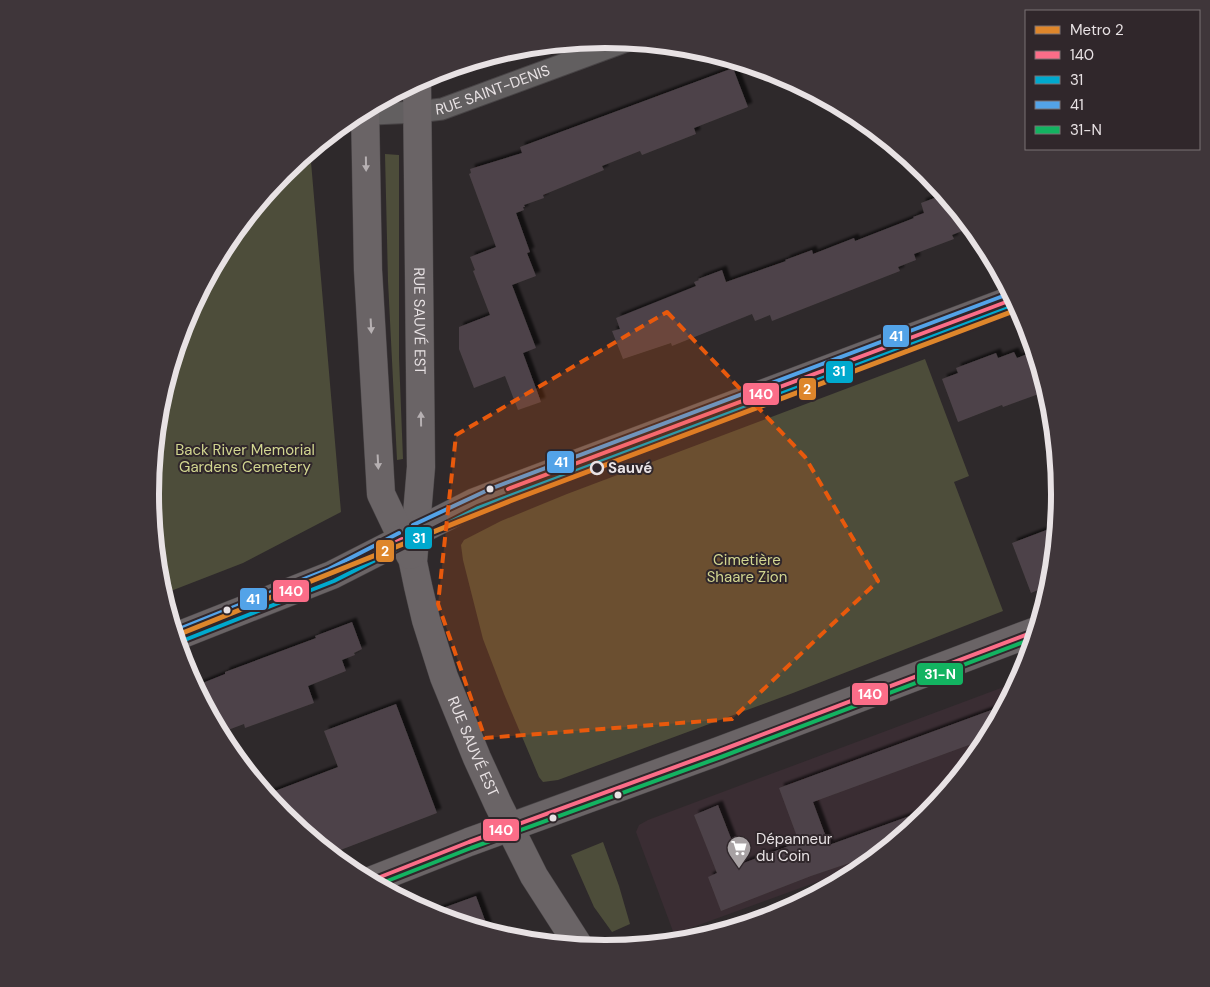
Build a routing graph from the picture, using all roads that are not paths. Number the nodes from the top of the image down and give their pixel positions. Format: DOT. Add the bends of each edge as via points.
graph roads {
  1 [pos="609,48"];
  2 [pos="417,89"];
  3 [pos="417,112"];
  4 [pos="373,113"];
  5 [pos="361,120"];
  6 [pos="1007,301"];
  7 [pos="410,544"];
  8 [pos="1028,634"];
  9 [pos="182,635"];
  10 [pos="510,827"];
  11 [pos="378,878"];
  12 [pos="574,939"];
  1 -- 3 [label="street, RUE SAINT-DENIS" via="453,105"];
  2 -- 3 [label="main road, RUE SAUVÉ EST"];
  3 -- 4 [label="street, RUE SAINT-DENIS"];
  7 -- 3 [label="main road, RUE SAUVÉ EST, one-way" via="422,467"];
  5 -- 7 [label="main road, RUE SAUVÉ EST, one-way" via="380,494"];
  6 -- 7 [label="main road" via="492,495"];
  7 -- 9 [label="main road"];
  7 -- 10 [label="main road, RUE SAUVÉ EST" via="426,620 444,677"];
  8 -- 10 [label="main road"];
  10 -- 11 [label="main road"];
  10 -- 12 [label="main road, RUE SAUVÉ EST" via="534,876"];
}
